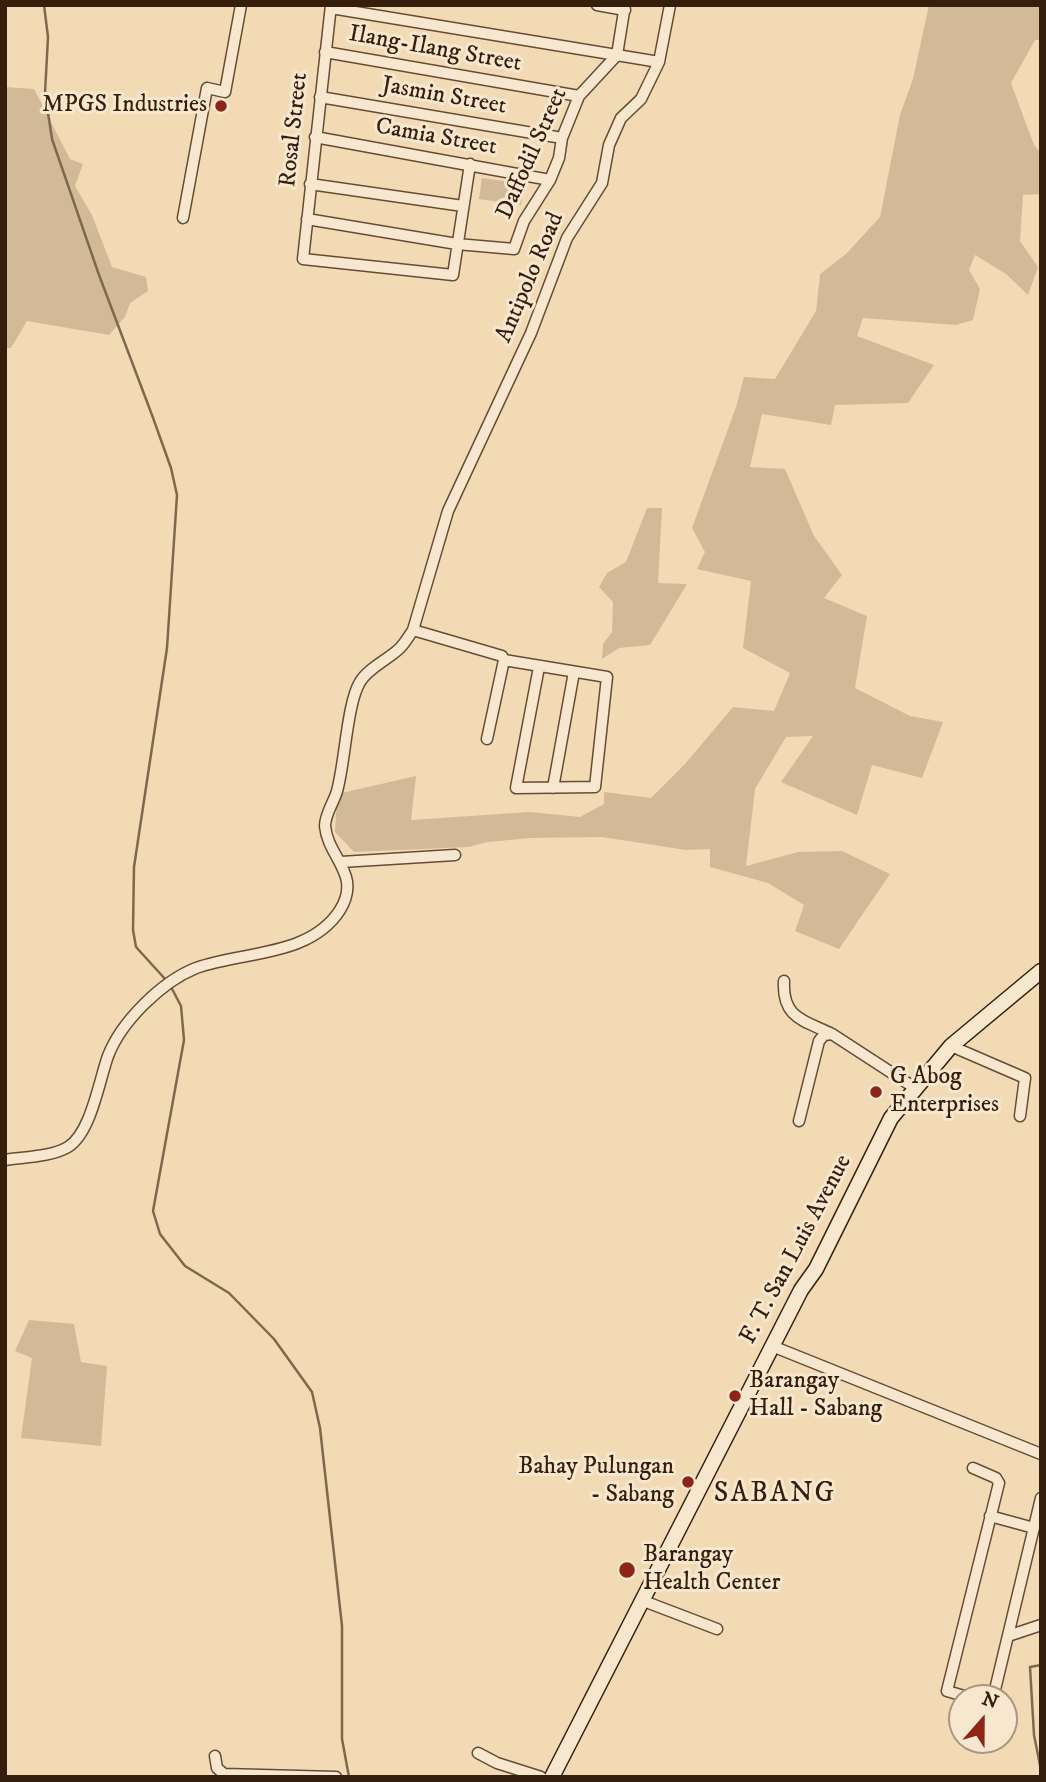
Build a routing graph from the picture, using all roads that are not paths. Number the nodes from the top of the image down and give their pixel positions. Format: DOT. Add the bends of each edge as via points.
graph roads {
  1 [pos="241,5"];
  2 [pos="597,5"];
  3 [pos="670,5"];
  4 [pos="331,7"];
  5 [pos="625,7"];
  6 [pos="325,52"];
  7 [pos="617,55"];
  8 [pos="659,62"];
  9 [pos="579,96"];
  10 [pos="320,97"];
  11 [pos="315,138"];
  12 [pos="562,138"];
  13 [pos="470,164"];
  14 [pos="550,180"];
  15 [pos="310,184"];
  16 [pos="463,206"];
  17 [pos="183,218"];
  18 [pos="307,219"];
  19 [pos="457,244"];
  20 [pos="412,630"];
  21 [pos="504,660"];
  22 [pos="539,667"];
  23 [pos="574,672"];
  24 [pos="487,740"];
  25 [pos="553,788"];
  26 [pos="455,855"];
  27 [pos="341,862"];
  28 [pos="1041,971"];
  29 [pos="783,981"];
  30 [pos="832,1034"];
  31 [pos="951,1046"];
  32 [pos="915,1088"];
  33 [pos="1020,1116"];
  34 [pos="799,1121"];
  35 [pos="5,1160"];
  36 [pos="772,1346"];
  37 [pos="1041,1454"];
  38 [pos="973,1468"];
  39 [pos="1041,1498"];
  40 [pos="990,1516"];
  41 [pos="1034,1528"];
  42 [pos="641,1600"];
  43 [pos="1041,1625"];
  44 [pos="717,1629"];
  45 [pos="1008,1636"];
  46 [pos="949,1684"];
  47 [pos="996,1684"];
  48 [pos="478,1753"];
  49 [pos="215,1756"];
  50 [pos="335,1777"];
  51 [pos="541,1777"];
  52 [pos="552,1777"];
  1 -- 17 [label="street" via="225,92 207,88"];
  2 -- 5 [label="street"];
  3 -- 8 [label="street, Antipolo Road"];
  4 -- 6 [label="street, Rosal Street"];
  4 -- 7 [label="street"];
  5 -- 7 [label="street"];
  6 -- 9 [label="street, Ilang-Ilang Street"];
  6 -- 10 [label="street, Rosal Street"];
  7 -- 8 [label="street"];
  7 -- 9 [label="street, Daffodil Street"];
  8 -- 20 [label="street, Antipolo Road" via="641,99 621,118 609,145 603,183 567,238 531,333 448,511"];
  9 -- 12 [label="street, Daffodil Street"];
  10 -- 11 [label="street, Rosal Street"];
  10 -- 12 [label="street, Jasmin Street"];
  11 -- 13 [label="street, Camia Street"];
  11 -- 15 [label="street, Rosal Street"];
  12 -- 14 [label="street, Daffodil Street"];
  13 -- 14 [label="street, Camia Street"];
  13 -- 16 [label="street"];
  14 -- 19 [label="street, Daffodil Street" via="524,221 514,249"];
  15 -- 16 [label="street"];
  15 -- 18 [label="street, Rosal Street"];
  16 -- 19 [label="street"];
  18 -- 19 [label="street"];
  18 -- 19 [label="street, Rosal Street" via="303,259 453,275"];
  20 -- 21 [label="street"];
  20 -- 27 [label="street" via="402,646 360,681 353,702 337,794 325,824"];
  21 -- 22 [label="street"];
  21 -- 24 [label="street"];
  22 -- 23 [label="street"];
  22 -- 25 [label="street" via="516,788"];
  23 -- 25 [label="street"];
  23 -- 25 [label="street" via="607,677 595,787"];
  26 -- 27 [label="street"];
  27 -- 35 [label="street" via="346,897 323,928 300,943 195,968 161,987 119,1033 78,1138 67,1148"];
  28 -- 31 [label="main road, F. T. San Luis Avenue"];
  29 -- 30 [label="street" via="785,1003 792,1015"];
  30 -- 32 [label="street"];
  30 -- 34 [label="street" via="819,1041"];
  31 -- 32 [label="main road, F. T. San Luis Avenue"];
  31 -- 33 [label="street" via="1025,1078"];
  32 -- 36 [label="main road, F. T. San Luis Avenue" via="891,1118"];
  36 -- 37 [label="street"];
  36 -- 42 [label="main road, F. T. San Luis Avenue"];
  38 -- 40 [label="street" via="999,1483"];
  39 -- 41 [label="street"];
  40 -- 41 [label="street"];
  40 -- 46 [label="street"];
  41 -- 45 [label="street"];
  42 -- 44 [label="street"];
  42 -- 52 [label="main road, F. T. San Luis Avenue"];
  43 -- 45 [label="street"];
  45 -- 47 [label="street"];
  48 -- 51 [label="street"];
  49 -- 50 [label="street" via="217,1768 224,1774"];
}
